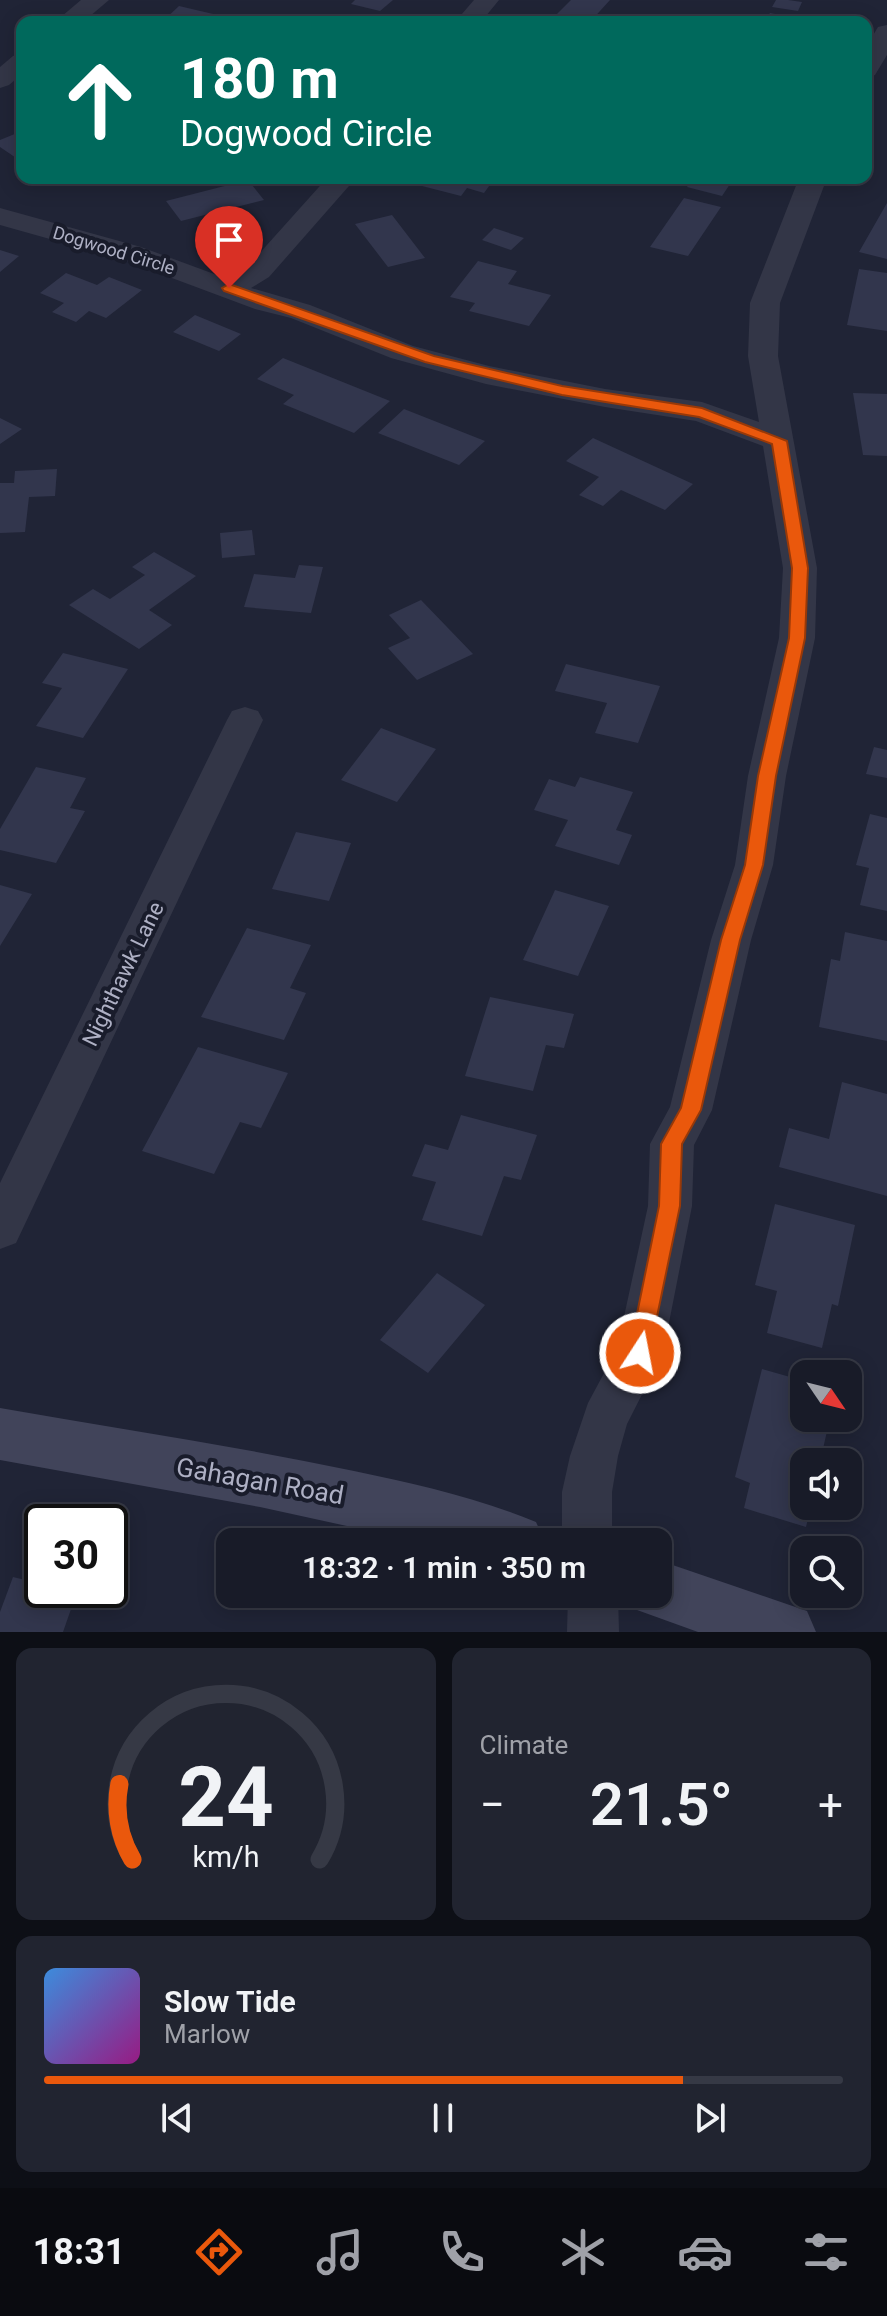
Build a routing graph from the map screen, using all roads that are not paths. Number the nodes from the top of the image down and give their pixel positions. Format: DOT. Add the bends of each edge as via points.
graph roads {
  1 [pos="97,0"];
  2 [pos="487,0"];
  3 [pos="75,16"];
  4 [pos="472,16"];
  5 [pos="887,32"];
  6 [pos="872,59"];
  7 [pos="16,66"];
  8 [pos="0,80"];
  9 [pos="337,184"];
  10 [pos="811,184"];
  11 [pos="0,216"];
  12 [pos="229,288"];
  13 [pos="779,441"];
  14 [pos="245,720"];
  15 [pos="0,1229"];
  16 [pos="0,1434"];
  17 [pos="472,1528"];
  18 [pos="587,1528"];
  19 [pos="672,1594"];
  20 [pos="593,1608"];
  21 [pos="593,1632"];
  22 [pos="786,1632"];
  1 -- 3 [label="street"];
  2 -- 4 [label="street"];
  5 -- 6 [label="street"];
  7 -- 8 [label="street"];
  9 -- 12 [label="street" via="259,271"];
  10 -- 13 [label="street" via="765,303 763,356"];
  11 -- 12 [label="street, Dogwood Circle"];
  12 -- 13 [label="street, Dogwood Circle" via="430,359 562,390 702,412"];
  13 -- 18 [label="street" via="800,568 797,638 754,865 691,1110 672,1144 670,1206 640,1353 605,1419 587,1492"];
  14 -- 15 [label="street, Nighthawk Lane"];
  16 -- 17 [label="street, Gahagan Road" via="337,1493"];
  19 -- 22 [label="street"];
  20 -- 21 [label="street"];
}
